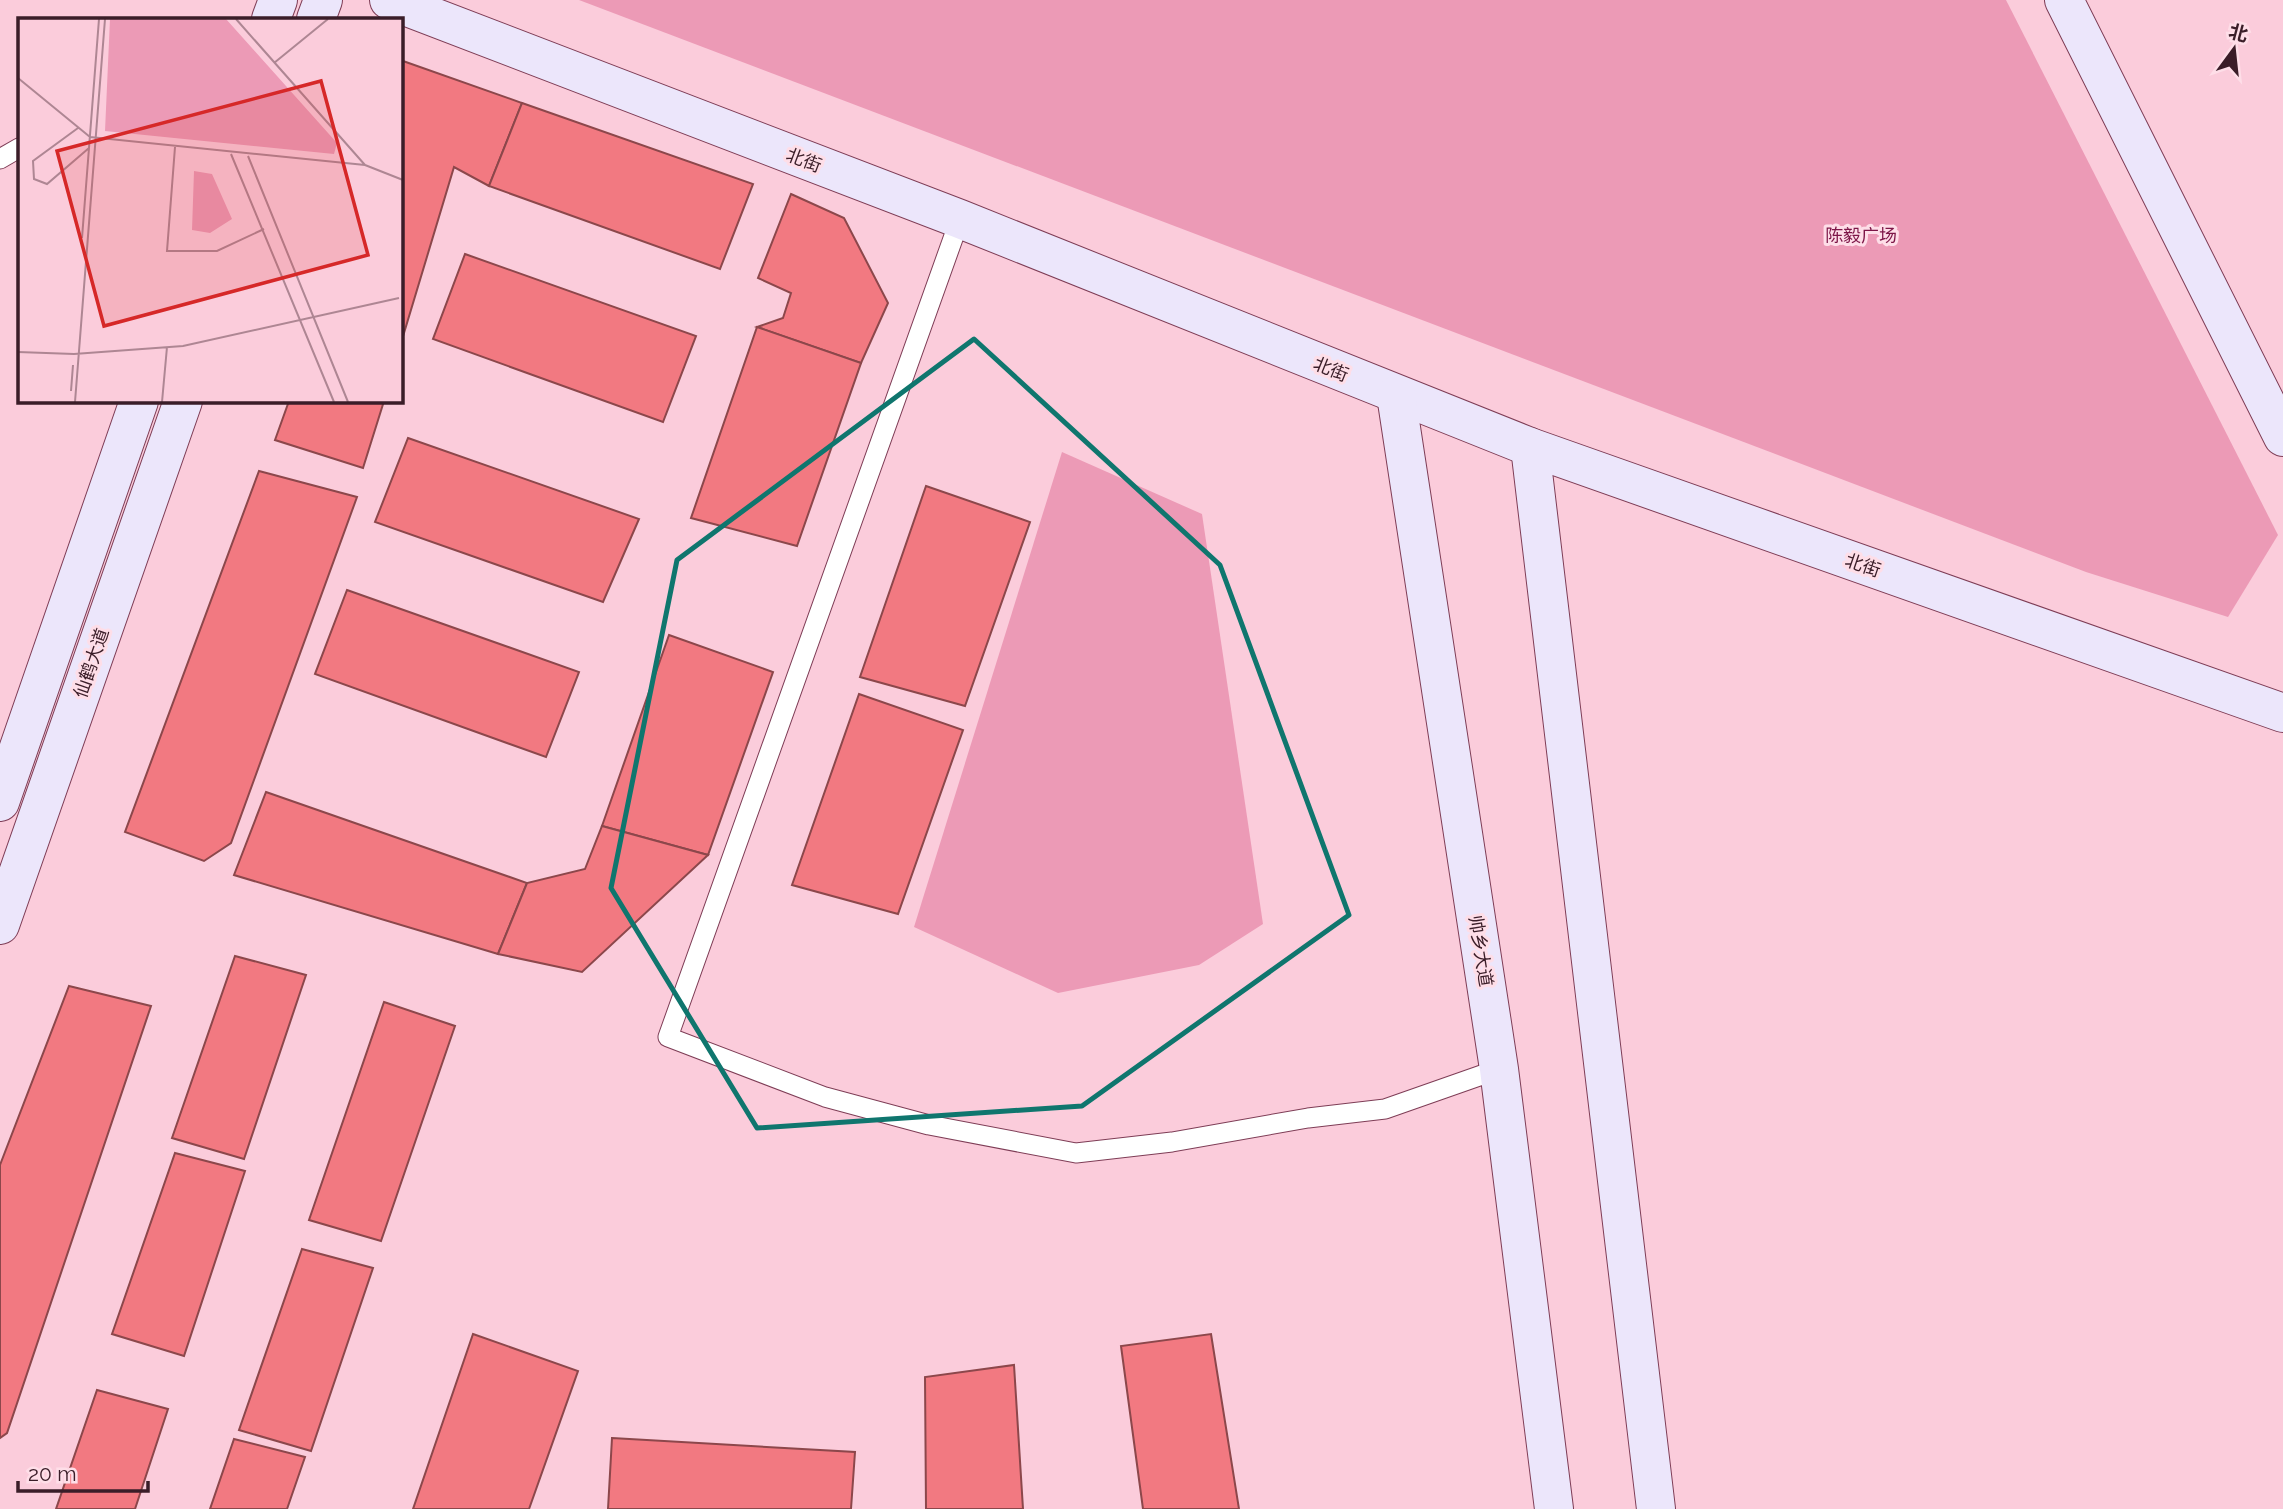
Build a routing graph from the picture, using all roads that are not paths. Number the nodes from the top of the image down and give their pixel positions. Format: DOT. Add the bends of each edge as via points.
graph roads {
  1 [pos="278,0"];
  2 [pos="323,0"];
  3 [pos="389,0"];
  4 [pos="2064,0"];
  5 [pos="271,18"];
  6 [pos="316,18"];
  7 [pos="18,149"];
  8 [pos="0,159"];
  9 [pos="960,219"];
  10 [pos="1396,395"];
  11 [pos="139,402"];
  12 [pos="183,402"];
  13 [pos="2283,437"];
  14 [pos="1530,447"];
  15 [pos="2283,713"];
  16 [pos="0,802"];
  17 [pos="0,925"];
  18 [pos="1499,1069"];
  19 [pos="1554,1509"];
  20 [pos="1656,1509"];
  1 -- 5 [label="main road"];
  2 -- 6 [label="main road"];
  3 -- 9 [label="main road, 北街"];
  4 -- 13 [label="main road"];
  7 -- 8 [label="lane"];
  9 -- 10 [label="main road, 北街"];
  9 -- 18 [label="lane" via="668,1037 825,1097 929,1125 1076,1153 1385,1109"];
  10 -- 14 [label="main road, 北街"];
  10 -- 18 [label="main road, 帅乡大道"];
  11 -- 16 [label="main road"];
  12 -- 17 [label="main road, 仙鹤大道"];
  14 -- 15 [label="main road, 北街"];
  14 -- 20 [label="main road"];
  18 -- 19 [label="main road, 帅乡大道"];
}
